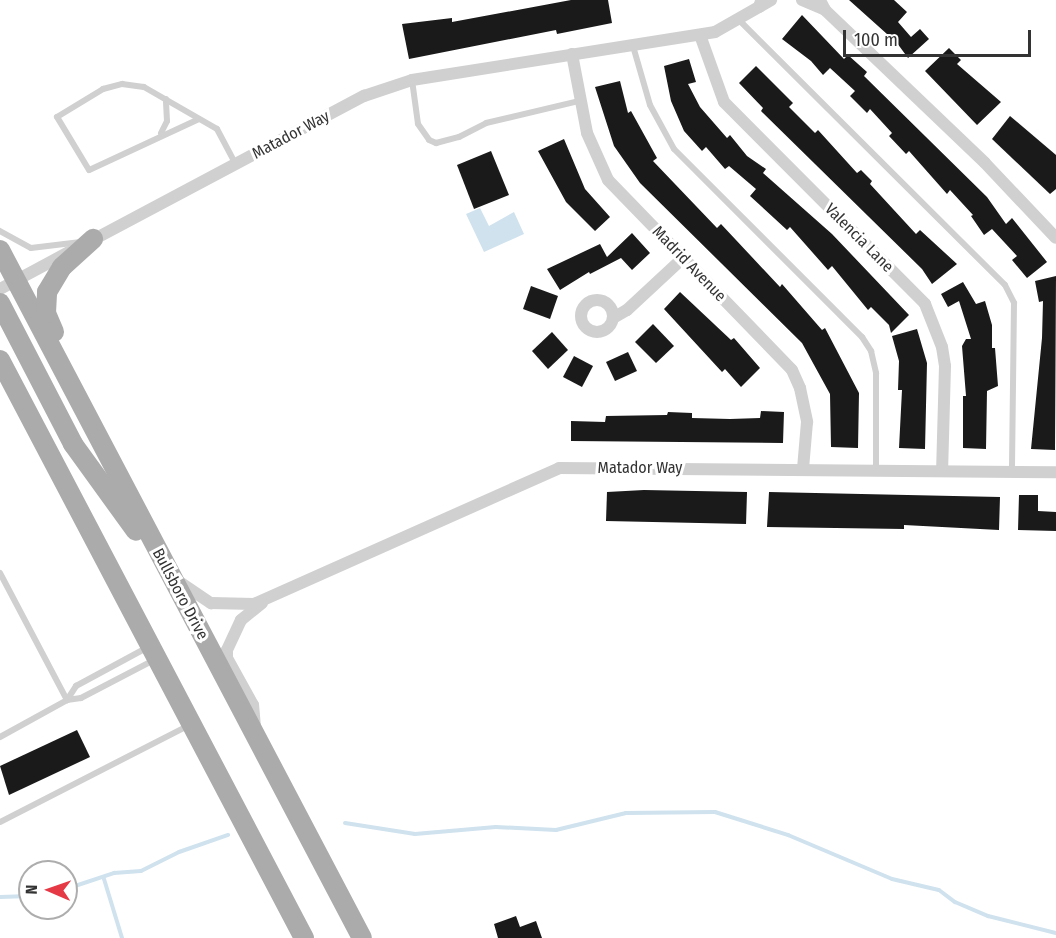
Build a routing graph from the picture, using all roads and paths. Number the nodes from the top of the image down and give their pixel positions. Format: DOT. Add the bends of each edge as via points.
graph roads {
  1 [pos="771,0"];
  2 [pos="802,0"];
  3 [pos="760,3"];
  4 [pos="822,5"];
  5 [pos="740,21"];
  6 [pos="700,35"];
  7 [pos="633,46"];
  8 [pos="572,54"];
  9 [pos="412,80"];
  10 [pos="166,99"];
  11 [pos="579,101"];
  12 [pos="199,119"];
  13 [pos="161,134"];
  14 [pos="236,164"];
  15 [pos="0,231"];
  16 [pos="1056,238"];
  17 [pos="93,239"];
  18 [pos="0,250"];
  19 [pos="683,258"];
  20 [pos="7,283"];
  21 [pos="0,303"];
  22 [pos="613,318"];
  23 [pos="2,367"];
  24 [pos="75,393"];
  25 [pos="803,469"];
  26 [pos="876,470"];
  27 [pos="942,471"];
  28 [pos="1012,471"];
  29 [pos="1056,472"];
  30 [pos="0,573"];
  31 [pos="172,578"];
  32 [pos="278,592"];
  33 [pos="154,652"];
  34 [pos="67,699"];
  35 [pos="192,725"];
  36 [pos="0,737"];
  37 [pos="257,740"];
  38 [pos="0,822"];
  39 [pos="304,938"];
  40 [pos="362,938"];
  1 -- 3 [label="street, Matador Way"];
  2 -- 4 [label="street"];
  3 -- 5 [label="street, Matador Way"];
  4 -- 16 [label="street"];
  5 -- 6 [label="street, Matador Way"];
  5 -- 28 [label="lane" via="1005,285 1014,303"];
  6 -- 7 [label="street, Matador Way"];
  6 -- 27 [label="street, Valencia Lane" via="724,102 925,304 945,366"];
  7 -- 8 [label="street, Matador Way"];
  7 -- 26 [label="lane" via="650,105 674,149 862,337 871,351 876,373"];
  8 -- 9 [label="street, Matador Way"];
  8 -- 11 [label="street, Madrid Avenue"];
  9 -- 11 [label="lane" via="418,124 429,140 436,143 486,123"];
  9 -- 14 [label="street, Matador Way" via="364,96"];
  10 -- 12 [label="lane"];
  10 -- 13 [label="lane" via="167,121"];
  10 -- 13 [label="lane" via="144,87 122,84 103,89 57,117 89,170"];
  11 -- 19 [label="street, Madrid Avenue" via="587,133 608,180"];
  12 -- 13 [label="lane"];
  12 -- 14 [label="lane" via="217,129"];
  14 -- 17 [label="street, Matador Way"];
  15 -- 17 [label="lane" via="31,248"];
  17 -- 20 [label="street, Matador Way"];
  17 -- 24 [label="main road" via="62,267 46,301 51,326 69,359"];
  18 -- 20 [label="main road, Bullsboro Drive"];
  19 -- 22 [label="street" via="627,310"];
  19 -- 25 [label="street, Madrid Avenue" via="792,370 801,388 807,422"];
  20 -- 24 [label="main road, Bullsboro Drive"];
  21 -- 31 [label="main road" via="74,444"];
  23 -- 33 [label="main road"];
  24 -- 31 [label="main road, Bullsboro Drive"];
  25 -- 26 [label="street, Matador Way"];
  25 -- 32 [label="street, Matador Way" via="559,468"];
  26 -- 27 [label="street, Matador Way"];
  27 -- 28 [label="street, Matador Way"];
  28 -- 29 [label="street, Matador Way"];
  30 -- 34 [label="lane"];
  31 -- 32 [label="street, Matador Way" via="211,603 254,604"];
  31 -- 37 [label="main road, Bullsboro Drive"];
  32 -- 37 [label="street" via="241,620 227,650 227,658 253,705"];
  33 -- 34 [label="lane" via="81,698"];
  33 -- 34 [label="lane" via="76,686"];
  33 -- 35 [label="main road"];
  34 -- 36 [label="lane"];
  35 -- 38 [label="lane"];
  35 -- 39 [label="main road"];
  37 -- 40 [label="main road, Bullsboro Drive"];
}
